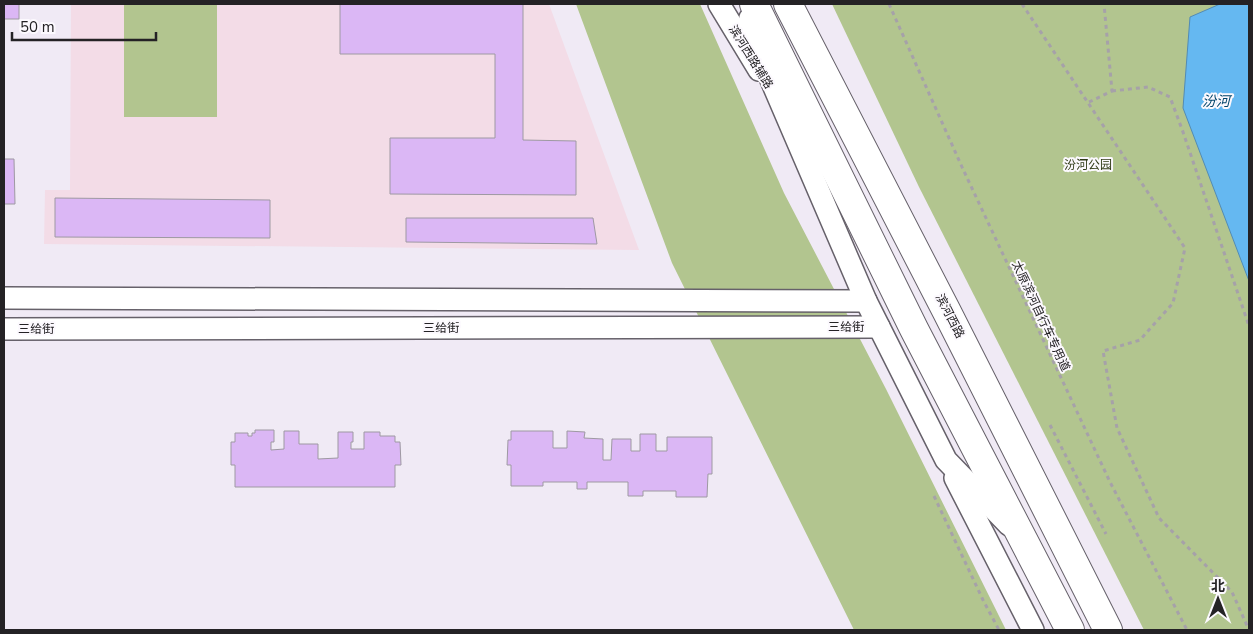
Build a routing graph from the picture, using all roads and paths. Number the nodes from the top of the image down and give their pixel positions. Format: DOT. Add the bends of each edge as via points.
graph roads {
  1 [pos="719,4"];
  2 [pos="745,4"];
  3 [pos="754,4"];
  4 [pos="788,4"];
  5 [pos="889,4"];
  6 [pos="1022,4"];
  7 [pos="1104,4"];
  8 [pos="1112,91"];
  9 [pos="1089,102"];
  10 [pos="783,110"];
  11 [pos="4,298"];
  12 [pos="866,301"];
  13 [pos="1249,326"];
  14 [pos="879,327"];
  15 [pos="4,329"];
  16 [pos="1050,425"];
  17 [pos="946,460"];
  18 [pos="934,496"];
  19 [pos="1106,534"];
  20 [pos="1022,537"];
  21 [pos="999,630"];
  22 [pos="1033,630"];
  23 [pos="1070,630"];
  24 [pos="1108,630"];
  25 [pos="1187,630"];
  26 [pos="1249,630"];
  1 -- 10 [label="street, 滨河西路辅路"];
  2 -- 10 [label="street"];
  3 -- 20 [label="highway" via="919,338"];
  4 -- 24 [label="highway, 滨河西路"];
  5 -- 25 [label="path, 太原滨河自行车专用道" via="1110,482"];
  6 -- 9 [label="path"];
  7 -- 8 [label="path"];
  8 -- 9 [label="path"];
  8 -- 13 [label="path" via="1148,87 1170,97"];
  9 -- 26 [label="path" via="1185,248 1172,303 1140,340 1104,351 1117,428 1159,518 1232,592"];
  10 -- 12 [label="street"];
  11 -- 12 [label="street, 三给街"];
  12 -- 14 [label="street"];
  14 -- 15 [label="street, 三给街"];
  14 -- 17 [label="street"];
  16 -- 19 [label="path"];
  17 -- 20 [label="street"];
  17 -- 22 [label="street"];
  18 -- 21 [label="path"];
  20 -- 23 [label="highway"];
}
